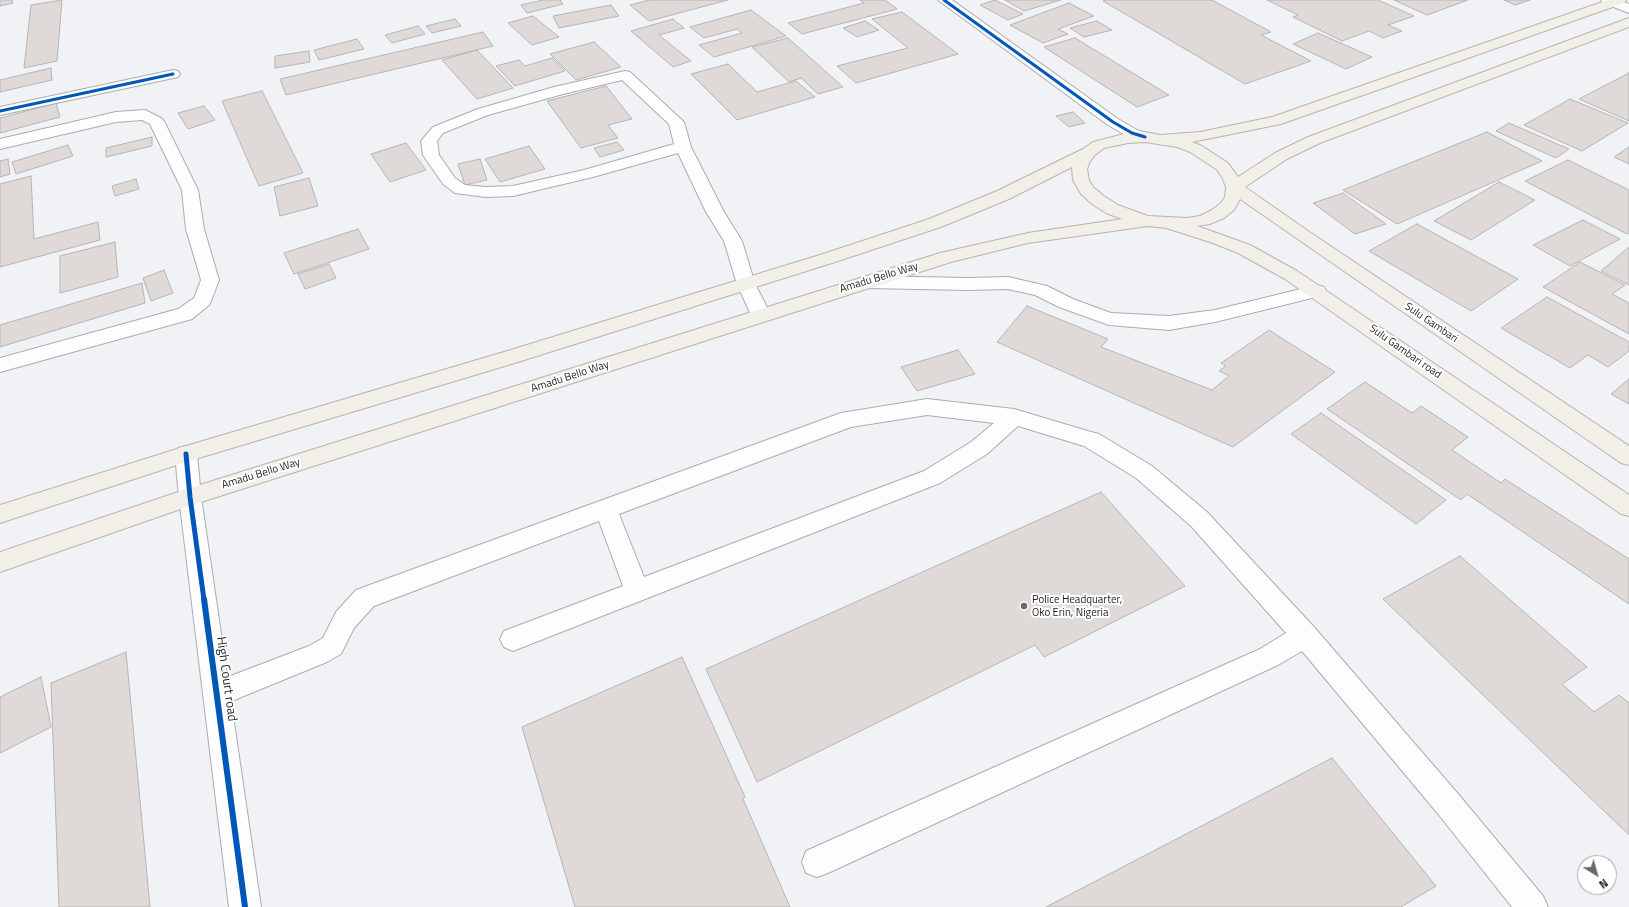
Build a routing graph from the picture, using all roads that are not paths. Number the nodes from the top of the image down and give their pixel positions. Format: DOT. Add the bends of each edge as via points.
graph roads {
  1 [pos="944,0"];
  2 [pos="1613,1"];
  3 [pos="1629,9"];
  4 [pos="1629,22"];
  5 [pos="173,74"];
  6 [pos="0,111"];
  7 [pos="1099,111"];
  8 [pos="1145,137"];
  9 [pos="1162,139"];
  10 [pos="0,144"];
  11 [pos="682,147"];
  12 [pos="1094,148"];
  13 [pos="1234,187"];
  14 [pos="1148,221"];
  15 [pos="1168,223"];
  16 [pos="867,282"];
  17 [pos="746,284"];
  18 [pos="1317,291"];
  19 [pos="761,315"];
  20 [pos="0,365"];
  21 [pos="1014,417"];
  22 [pos="186,454"];
  23 [pos="1629,457"];
  24 [pos="190,496"];
  25 [pos="1629,507"];
  26 [pos="606,509"];
  27 [pos="0,514"];
  28 [pos="0,562"];
  29 [pos="637,591"];
  30 [pos="1305,635"];
  31 [pos="513,639"];
  32 [pos="217,694"];
  33 [pos="817,862"];
  34 [pos="245,907"];
  35 [pos="1532,907"];
  1 -- 7 [label="street"];
  2 -- 3 [label="street"];
  2 -- 9 [label="main road" via="1276,120 1200,137"];
  4 -- 13 [label="main road" via="1314,140 1281,156"];
  5 -- 6 [label="street"];
  7 -- 8 [label="street" via="1132,133"];
  7 -- 12 [label="street" via="1107,126 1106,137"];
  8 -- 9 [label="main road"];
  8 -- 12 [label="main road" via="1128,138"];
  9 -- 13 [label="main road" via="1196,149 1210,157 1230,176"];
  10 -- 20 [label="street" via="116,117 145,115 156,122 190,190 195,230 210,280 202,301 185,314"];
  11 -- 11 [label="street" via="587,174 513,191 486,192 461,189 449,181 431,155 429,141 438,130 483,112 559,90 625,76 676,122"];
  11 -- 17 [label="street" via="733,241"];
  12 -- 14 [label="main road" via="1082,160 1079,169 1081,180 1087,190 1112,208"];
  12 -- 17 [label="main road" via="1003,195 935,223"];
  13 -- 15 [label="main road" via="1233,197 1228,206 1218,214 1204,220"];
  13 -- 23 [label="main road, Sulu Gambari"];
  14 -- 15 [label="main road"];
  14 -- 16 [label="main road, Amadu Bello Way" via="1028,238 946,257"];
  15 -- 18 [label="main road, Sulu Gambari road" via="1244,249"];
  16 -- 18 [label="street" via="1008,283 1040,290 1109,319 1169,323 1216,316"];
  16 -- 19 [label="main road, Amadu Bello Way"];
  17 -- 19 [label="street"];
  17 -- 22 [label="main road"];
  18 -- 25 [label="main road, Sulu Gambari road"];
  19 -- 24 [label="main road, Amadu Bello Way"];
  21 -- 26 [label="street" via="927,407 848,419"];
  21 -- 29 [label="street" via="979,448 932,477"];
  21 -- 30 [label="street" via="1091,440 1144,472 1199,520"];
  22 -- 24 [label="street, High Court road"];
  22 -- 27 [label="main road"];
  24 -- 28 [label="main road, Amadu Bello Way"];
  24 -- 32 [label="street, High Court road"];
  26 -- 29 [label="street"];
  26 -- 32 [label="street" via="365,598 345,620 332,646"];
  29 -- 31 [label="street"];
  30 -- 33 [label="street" via="1268,657"];
  30 -- 35 [label="street" via="1450,805"];
  32 -- 34 [label="street, High Court road"];
}
